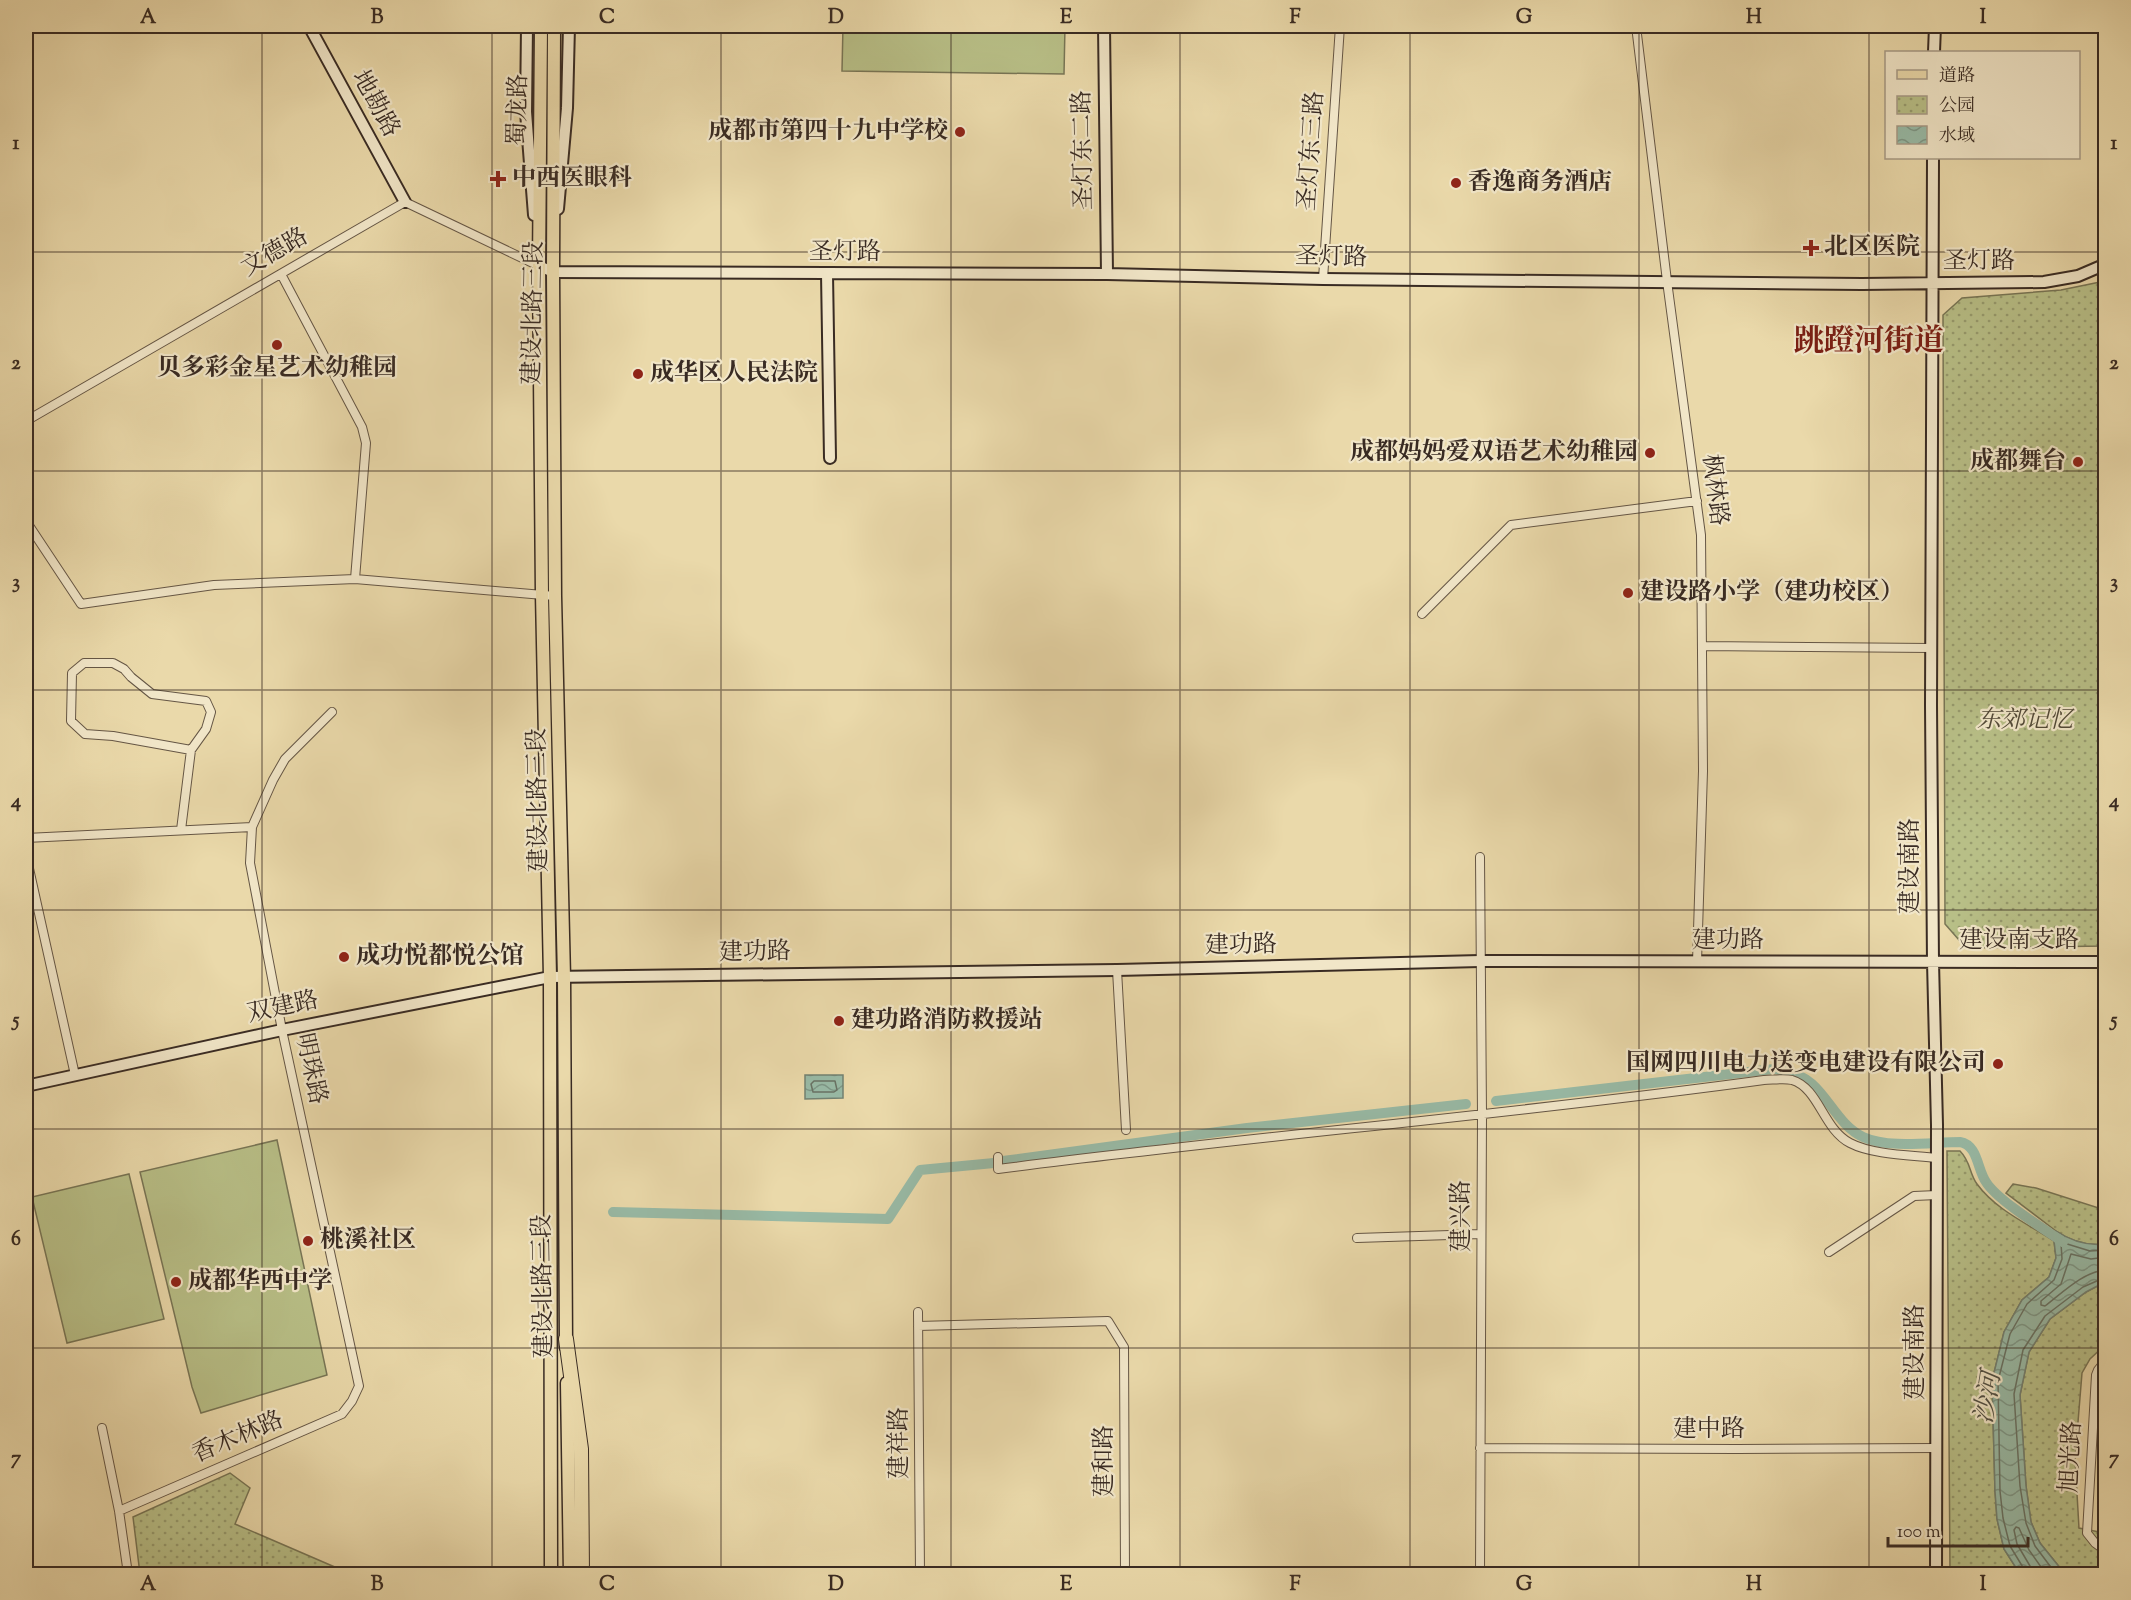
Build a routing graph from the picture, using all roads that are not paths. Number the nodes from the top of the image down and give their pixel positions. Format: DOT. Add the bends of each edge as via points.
graph roads {
  1 [pos="309,26"];
  2 [pos="527,26"];
  3 [pos="541,26"];
  4 [pos="554,26"];
  5 [pos="569,26"];
  6 [pos="1104,26"];
  7 [pos="1340,26"];
  8 [pos="1636,26"];
  9 [pos="1935,26"];
  10 [pos="1934,51"];
  11 [pos="1933,159"];
  12 [pos="405,202"];
  13 [pos="2106,264"];
  14 [pos="538,266"];
  15 [pos="553,272"];
  16 [pos="281,274"];
  17 [pos="827,274"];
  18 [pos="1107,274"];
  19 [pos="1323,279"];
  20 [pos="1667,281"];
  21 [pos="1931,283"];
  22 [pos="26,421"];
  23 [pos="830,458"];
  24 [pos="1697,501"];
  25 [pos="26,521"];
  26 [pos="355,579"];
  27 [pos="542,595"];
  28 [pos="555,596"];
  29 [pos="1422,614"];
  30 [pos="1703,646"];
  31 [pos="1931,648"];
  32 [pos="332,712"];
  33 [pos="190,750"];
  34 [pos="252,827"];
  35 [pos="181,830"];
  36 [pos="26,838"];
  37 [pos="26,855"];
  38 [pos="1480,857"];
  39 [pos="1480,961"];
  40 [pos="1697,962"];
  41 [pos="1933,962"];
  42 [pos="2106,962"];
  43 [pos="1117,970"];
  44 [pos="550,977"];
  45 [pos="564,977"];
  46 [pos="282,1030"];
  47 [pos="75,1075"];
  48 [pos="26,1086"];
  49 [pos="1482,1115"];
  50 [pos="1126,1130"];
  51 [pos="1937,1156"];
  52 [pos="998,1157"];
  53 [pos="1937,1195"];
  54 [pos="1481,1234"];
  55 [pos="1357,1238"];
  56 [pos="1829,1252"];
  57 [pos="918,1312"];
  58 [pos="918,1326"];
  59 [pos="566,1340"];
  60 [pos="2106,1360"];
  61 [pos="359,1386"];
  62 [pos="102,1428"];
  63 [pos="1480,1448"];
  64 [pos="1936,1448"];
  65 [pos="119,1511"];
  66 [pos="2106,1551"];
  67 [pos="128,1575"];
  68 [pos="550,1575"];
  69 [pos="570,1575"];
  70 [pos="582,1575"];
  71 [pos="920,1575"];
  72 [pos="1125,1575"];
  73 [pos="1480,1575"];
  74 [pos="1936,1575"];
  1 -- 12 [label="street, 地勘路"];
  2 -- 14 [label="street, 建设北路三段" via="526,112"];
  3 -- 14 [label="main road, 蜀龙路"];
  4 -- 15 [label="main road"];
  5 -- 15 [label="street, 建设北路三段" via="567,108"];
  6 -- 18 [label="street, 圣灯东二路"];
  7 -- 19 [label="street, 圣灯东三路"];
  8 -- 20 [label="street, 枫林路"];
  9 -- 10 [label="street"];
  11 -- 21 [label="street, 建设南路"];
  12 -- 14 [label="street"];
  12 -- 16 [label="street, 文德路"];
  13 -- 21 [label="street, 圣灯路" via="2078,276 2044,282"];
  14 -- 15 [label="street"];
  14 -- 27 [label="main road, 建设北路三段"];
  15 -- 17 [label="street, 圣灯路"];
  15 -- 28 [label="main road, 建设北路三段"];
  16 -- 22 [label="street, 文德路"];
  16 -- 26 [label="street" via="362,427 366,443"];
  17 -- 18 [label="street, 圣灯路"];
  17 -- 23 [label="street"];
  18 -- 19 [label="street, 圣灯路"];
  19 -- 20 [label="street, 圣灯路"];
  20 -- 21 [label="street, 圣灯路"];
  20 -- 24 [label="street, 枫林路"];
  21 -- 31 [label="street, 建设南路"];
  24 -- 29 [label="street" via="1511,525"];
  24 -- 30 [label="street, 枫林路"];
  25 -- 26 [label="street" via="81,604 214,585"];
  26 -- 27 [label="street"];
  27 -- 28 [label="street"];
  27 -- 44 [label="main road, 建设北路三段"];
  28 -- 45 [label="main road, 建设北路三段"];
  30 -- 31 [label="street"];
  30 -- 40 [label="street, 枫林路"];
  31 -- 41 [label="street, 建设南路"];
  32 -- 34 [label="street, 明珠路" via="285,759"];
  33 -- 33 [label="street" via="206,729 211,712 206,701 152,694 112,663 84,663 72,673 71,721 86,734"];
  33 -- 35 [label="street"];
  34 -- 35 [label="street"];
  34 -- 46 [label="street, 明珠路" via="250,863"];
  35 -- 36 [label="street"];
  37 -- 47 [label="street"];
  38 -- 39 [label="street, 建兴路"];
  39 -- 40 [label="street, 建功路"];
  39 -- 43 [label="street, 建功路"];
  39 -- 49 [label="street, 建兴路"];
  40 -- 41 [label="street, 建功路"];
  41 -- 42 [label="street, 建设南支路"];
  41 -- 51 [label="street, 建设南路"];
  43 -- 45 [label="street, 建功路"];
  43 -- 50 [label="street"];
  44 -- 45 [label="street, 建功路"];
  44 -- 46 [label="street, 双建路"];
  44 -- 68 [label="main road, 建设北路三段"];
  45 -- 59 [label="main road, 建设北路三段"];
  46 -- 47 [label="street, 双建路"];
  46 -- 61 [label="street, 明珠路"];
  47 -- 48 [label="street, 双建路"];
  49 -- 51 [label="street" via="1764,1080 1791,1080 1809,1090 1833,1131 1851,1144 1873,1151"];
  49 -- 52 [label="street" via="1356,1126 998,1169"];
  49 -- 54 [label="street, 建兴路"];
  51 -- 53 [label="street, 建设南路"];
  53 -- 56 [label="street" via="1914,1196"];
  53 -- 64 [label="street, 建设南路"];
  54 -- 55 [label="street"];
  54 -- 63 [label="street, 建兴路"];
  57 -- 58 [label="street, 建祥路"];
  58 -- 71 [label="street, 建祥路"];
  58 -- 72 [label="street, 建和路" via="1108,1321 1125,1347"];
  59 -- 69 [label="main road, 建设北路三段"];
  59 -- 70 [label="highway" via="581,1449"];
  60 -- 66 [label="street, 旭光路" via="2096,1375 2088,1533"];
  61 -- 65 [label="street, 香木林路" via="342,1414"];
  62 -- 65 [label="street"];
  63 -- 64 [label="street, 建中路"];
  63 -- 73 [label="street, 建兴路"];
  64 -- 74 [label="street, 建设南路"];
  65 -- 67 [label="street"];
}
